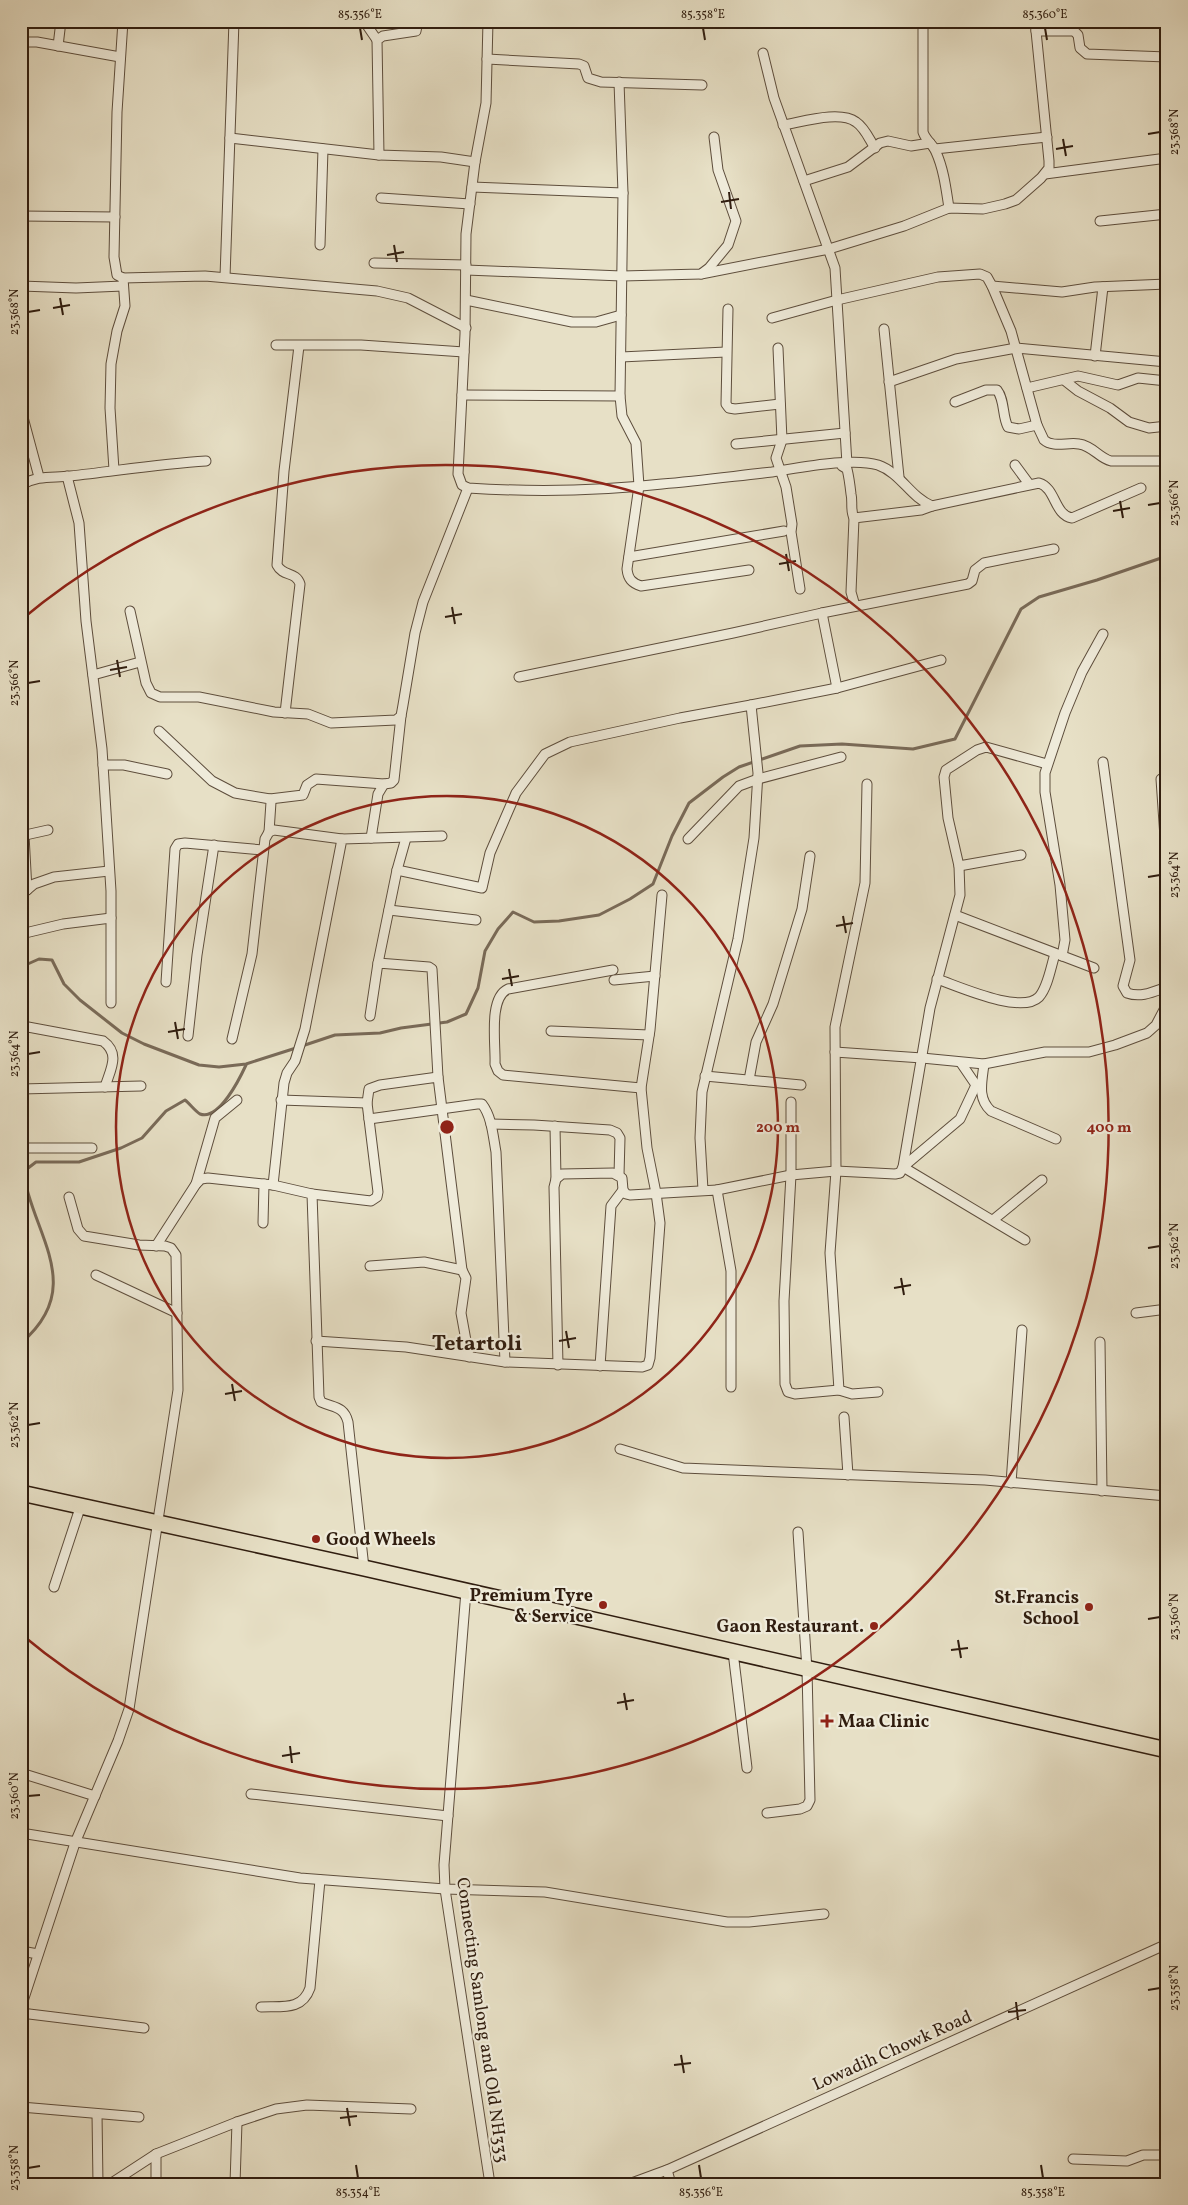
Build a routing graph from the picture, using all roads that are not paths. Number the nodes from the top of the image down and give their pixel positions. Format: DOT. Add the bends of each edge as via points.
graph roads {
  1 [pos="61,21"];
  2 [pos="123,21"];
  3 [pos="234,21"];
  4 [pos="364,21"];
  5 [pos="418,21"];
  6 [pos="488,21"];
  7 [pos="923,21"];
  8 [pos="1035,21"];
  9 [pos="1036,31"];
  10 [pos="377,40"];
  11 [pos="21,42"];
  12 [pos="58,46"];
  13 [pos="763,53"];
  14 [pos="120,57"];
  15 [pos="1167,57"];
  16 [pos="487,59"];
  17 [pos="619,82"];
  18 [pos="702,85"];
  19 [pos="783,125"];
  20 [pos="1047,137"];
  21 [pos="230,138"];
  22 [pos="714,138"];
  23 [pos="932,146"];
  24 [pos="875,148"];
  25 [pos="323,149"];
  26 [pos="379,155"];
  27 [pos="1167,158"];
  28 [pos="475,162"];
  29 [pos="1045,174"];
  30 [pos="804,181"];
  31 [pos="472,187"];
  32 [pos="623,193"];
  33 [pos="381,198"];
  34 [pos="470,204"];
  35 [pos="949,208"];
  36 [pos="1167,214"];
  37 [pos="21,216"];
  38 [pos="115,217"];
  39 [pos="1100,220"];
  40 [pos="320,245"];
  41 [pos="829,249"];
  42 [pos="374,263"];
  43 [pos="466,267"];
  44 [pos="701,274"];
  45 [pos="622,276"];
  46 [pos="225,278"];
  47 [pos="123,282"];
  48 [pos="1167,284"];
  49 [pos="21,286"];
  50 [pos="992,286"];
  51 [pos="1103,287"];
  52 [pos="466,300"];
  53 [pos="837,300"];
  54 [pos="728,309"];
  55 [pos="621,315"];
  56 [pos="772,318"];
  57 [pos="466,328"];
  58 [pos="884,329"];
  59 [pos="276,346"];
  60 [pos="298,346"];
  61 [pos="778,348"];
  62 [pos="1016,348"];
  63 [pos="464,352"];
  64 [pos="726,352"];
  65 [pos="1095,356"];
  66 [pos="621,357"];
  67 [pos="1167,362"];
  68 [pos="1064,380"];
  69 [pos="1167,381"];
  70 [pos="889,382"];
  71 [pos="1027,388"];
  72 [pos="462,395"];
  73 [pos="620,396"];
  74 [pos="955,402"];
  75 [pos="780,404"];
  76 [pos="21,410"];
  77 [pos="1037,425"];
  78 [pos="1167,426"];
  79 [pos="845,433"];
  80 [pos="782,440"];
  81 [pos="736,444"];
  82 [pos="206,461"];
  83 [pos="1167,461"];
  84 [pos="847,464"];
  85 [pos="1015,466"];
  86 [pos="114,470"];
  87 [pos="781,470"];
  88 [pos="68,476"];
  89 [pos="40,477"];
  90 [pos="899,477"];
  91 [pos="1029,484"];
  92 [pos="21,485"];
  93 [pos="639,486"];
  94 [pos="468,488"];
  95 [pos="1141,488"];
  96 [pos="932,506"];
  97 [pos="854,518"];
  98 [pos="784,531"];
  99 [pos="1054,548"];
  100 [pos="628,557"];
  101 [pos="749,570"];
  102 [pos="800,589"];
  103 [pos="855,606"];
  104 [pos="130,610"];
  105 [pos="822,613"];
  106 [pos="1103,634"];
  107 [pos="941,660"];
  108 [pos="140,662"];
  109 [pos="93,674"];
  110 [pos="519,677"];
  111 [pos="837,688"];
  112 [pos="751,705"];
  113 [pos="284,713"];
  114 [pos="401,716"];
  115 [pos="159,731"];
  116 [pos="841,757"];
  117 [pos="1103,762"];
  118 [pos="1047,764"];
  119 [pos="103,765"];
  120 [pos="167,774"];
  121 [pos="758,776"];
  122 [pos="1162,779"];
  123 [pos="384,784"];
  124 [pos="867,784"];
  125 [pos="270,799"];
  126 [pos="48,830"];
  127 [pos="269,832"];
  128 [pos="22,836"];
  129 [pos="442,836"];
  130 [pos="371,838"];
  131 [pos="406,838"];
  132 [pos="342,839"];
  133 [pos="688,839"];
  134 [pos="214,845"];
  135 [pos="263,850"];
  136 [pos="1021,855"];
  137 [pos="810,856"];
  138 [pos="959,866"];
  139 [pos="1167,867"];
  140 [pos="397,870"];
  141 [pos="110,871"];
  142 [pos="24,892"];
  143 [pos="662,895"];
  144 [pos="389,910"];
  145 [pos="955,915"];
  146 [pos="111,918"];
  147 [pos="476,920"];
  148 [pos="21,934"];
  149 [pos="1059,955"];
  150 [pos="378,963"];
  151 [pos="1094,968"];
  152 [pos="613,970"];
  153 [pos="655,976"];
  154 [pos="937,979"];
  155 [pos="614,980"];
  156 [pos="166,982"];
  157 [pos="1167,987"];
  158 [pos="111,1003"];
  159 [pos="1167,1004"];
  160 [pos="370,1016"];
  161 [pos="21,1028"];
  162 [pos="551,1031"];
  163 [pos="649,1035"];
  164 [pos="188,1036"];
  165 [pos="232,1039"];
  166 [pos="835,1052"];
  167 [pos="922,1058"];
  168 [pos="962,1063"];
  169 [pos="984,1064"];
  170 [pos="705,1076"];
  171 [pos="438,1077"];
  172 [pos="749,1080"];
  173 [pos="801,1084"];
  174 [pos="141,1086"];
  175 [pos="105,1087"];
  176 [pos="641,1088"];
  177 [pos="21,1089"];
  178 [pos="237,1100"];
  179 [pos="281,1100"];
  180 [pos="791,1102"];
  181 [pos="367,1103"];
  182 [pos="444,1110"];
  183 [pos="369,1120"];
  184 [pos="491,1124"];
  185 [pos="554,1126"];
  186 [pos="1056,1139"];
  187 [pos="21,1148"];
  188 [pos="92,1148"];
  189 [pos="903,1167"];
  190 [pos="836,1170"];
  191 [pos="618,1175"];
  192 [pos="791,1176"];
  193 [pos="556,1179"];
  194 [pos="1042,1180"];
  195 [pos="196,1184"];
  196 [pos="269,1185"];
  197 [pos="623,1190"];
  198 [pos="703,1190"];
  199 [pos="717,1190"];
  200 [pos="656,1193"];
  201 [pos="312,1194"];
  202 [pos="69,1198"];
  203 [pos="993,1220"];
  204 [pos="263,1223"];
  205 [pos="1025,1240"];
  206 [pos="156,1246"];
  207 [pos="370,1266"];
  208 [pos="462,1270"];
  209 [pos="96,1275"];
  210 [pos="1167,1308"];
  211 [pos="177,1313"];
  212 [pos="1136,1313"];
  213 [pos="1022,1330"];
  214 [pos="316,1341"];
  215 [pos="1100,1342"];
  216 [pos="469,1357"];
  217 [pos="505,1362"];
  218 [pos="558,1365"];
  219 [pos="600,1366"];
  220 [pos="732,1387"];
  221 [pos="839,1390"];
  222 [pos="878,1392"];
  223 [pos="844,1417"];
  224 [pos="620,1449"];
  225 [pos="848,1475"];
  226 [pos="1010,1483"];
  227 [pos="1102,1491"];
  228 [pos="21,1493"];
  229 [pos="1167,1496"];
  230 [pos="81,1505"];
  231 [pos="157,1522"];
  232 [pos="798,1532"];
  233 [pos="364,1568"];
  234 [pos="54,1587"];
  235 [pos="466,1591"];
  236 [pos="733,1652"];
  237 [pos="807,1670"];
  238 [pos="1167,1750"];
  239 [pos="748,1768"];
  240 [pos="21,1773"];
  241 [pos="251,1794"];
  242 [pos="95,1796"];
  243 [pos="767,1813"];
  244 [pos="448,1816"];
  245 [pos="21,1833"];
  246 [pos="75,1843"];
  247 [pos="320,1880"];
  248 [pos="445,1889"];
  249 [pos="824,1914"];
  250 [pos="1167,1944"];
  251 [pos="21,1951"];
  252 [pos="38,1954"];
  253 [pos="22,2002"];
  254 [pos="261,2007"];
  255 [pos="21,2013"];
  256 [pos="144,2028"];
  257 [pos="21,2108"];
  258 [pos="411,2109"];
  259 [pos="97,2114"];
  260 [pos="139,2117"];
  261 [pos="237,2122"];
  262 [pos="156,2154"];
  263 [pos="1167,2155"];
  264 [pos="1073,2159"];
  265 [pos="667,2170"];
  266 [pos="98,2184"];
  267 [pos="110,2184"];
  268 [pos="156,2184"];
  269 [pos="235,2184"];
  270 [pos="490,2184"];
  271 [pos="630,2184"];
  272 [pos="671,2184"];
  1 -- 12 [label="street"];
  2 -- 14 [label="street"];
  3 -- 21 [label="street"];
  4 -- 10 [label="street"];
  5 -- 10 [label="street" via="416,31 383,36"];
  6 -- 16 [label="street"];
  7 -- 23 [label="street" via="923,132"];
  8 -- 9 [label="street"];
  9 -- 15 [label="street" via="1074,32 1078,35 1080,48 1087,54"];
  9 -- 20 [label="street"];
  10 -- 26 [label="street"];
  11 -- 12 [label="street"];
  12 -- 14 [label="street"];
  13 -- 19 [label="street"];
  14 -- 38 [label="street"];
  16 -- 17 [label="street" via="579,64 584,66 588,78 594,81"];
  16 -- 28 [label="street" via="486,103"];
  17 -- 18 [label="street"];
  17 -- 32 [label="street"];
  19 -- 24 [label="street" via="829,117 849,119 863,129"];
  19 -- 30 [label="street"];
  20 -- 23 [label="street"];
  20 -- 29 [label="street" via="1050,161"];
  21 -- 25 [label="street"];
  21 -- 46 [label="street"];
  22 -- 44 [label="street" via="718,170 736,221 728,245"];
  23 -- 24 [label="street" via="888,141"];
  23 -- 35 [label="street" via="942,168"];
  24 -- 30 [label="street" via="848,167"];
  25 -- 26 [label="street"];
  25 -- 40 [label="street"];
  26 -- 28 [label="street" via="441,157"];
  27 -- 29 [label="street"];
  28 -- 31 [label="street"];
  29 -- 35 [label="street" via="1016,200 1005,204 984,209"];
  30 -- 41 [label="street"];
  31 -- 32 [label="street"];
  31 -- 34 [label="street"];
  32 -- 45 [label="street"];
  33 -- 34 [label="street"];
  34 -- 43 [label="street"];
  35 -- 41 [label="street"];
  36 -- 39 [label="street"];
  37 -- 38 [label="street"];
  38 -- 47 [label="street" via="114,269"];
  41 -- 44 [label="street"];
  41 -- 53 [label="street" via="835,268"];
  42 -- 43 [label="street"];
  43 -- 45 [label="street"];
  43 -- 52 [label="street"];
  44 -- 45 [label="street"];
  45 -- 55 [label="street"];
  46 -- 47 [label="street"];
  46 -- 57 [label="street" via="377,291 408,298"];
  47 -- 49 [label="street" via="76,288"];
  47 -- 86 [label="street" via="125,306 111,364"];
  48 -- 51 [label="street"];
  50 -- 51 [label="street" via="1062,292"];
  50 -- 53 [label="street" via="987,277 967,274 938,277"];
  50 -- 62 [label="street"];
  51 -- 65 [label="street"];
  52 -- 55 [label="street" via="572,322 596,322"];
  52 -- 57 [label="street"];
  53 -- 56 [label="street"];
  53 -- 79 [label="street"];
  54 -- 64 [label="street"];
  55 -- 66 [label="street"];
  57 -- 63 [label="street"];
  58 -- 70 [label="street"];
  59 -- 60 [label="street"];
  60 -- 63 [label="street" via="361,345"];
  60 -- 113 [label="street" via="276,565 285,573 294,574 300,584"];
  61 -- 75 [label="street"];
  62 -- 65 [label="street"];
  62 -- 70 [label="street" via="956,359"];
  62 -- 71 [label="street"];
  63 -- 72 [label="street"];
  64 -- 66 [label="street"];
  64 -- 75 [label="street" via="724,396 728,408"];
  65 -- 67 [label="street"];
  66 -- 73 [label="street"];
  68 -- 69 [label="street" via="1086,376 1118,385 1138,378"];
  68 -- 71 [label="street"];
  68 -- 78 [label="street" via="1129,422 1149,428"];
  70 -- 90 [label="street"];
  71 -- 77 [label="street"];
  72 -- 73 [label="street"];
  72 -- 94 [label="street" via="458,474 462,485"];
  73 -- 93 [label="street" via="622,416 636,443"];
  74 -- 77 [label="street" via="986,390 997,390 1008,427 1019,429"];
  75 -- 80 [label="street"];
  76 -- 89 [label="street"];
  77 -- 83 [label="street" via="1047,443 1085,446 1111,461"];
  79 -- 80 [label="street"];
  79 -- 84 [label="street"];
  80 -- 81 [label="street"];
  80 -- 87 [label="street" via="776,458"];
  82 -- 86 [label="street"];
  84 -- 87 [label="street"];
  84 -- 90 [label="street" via="877,465"];
  84 -- 97 [label="street" via="842,466 847,469"];
  85 -- 91 [label="street"];
  86 -- 88 [label="street"];
  87 -- 93 [label="street"];
  87 -- 102 [label="street"];
  88 -- 89 [label="street"];
  88 -- 109 [label="street" via="78,524"];
  89 -- 92 [label="street"];
  90 -- 96 [label="street" via="917,497"];
  91 -- 95 [label="street" via="1045,484 1062,513 1072,518"];
  91 -- 96 [label="street"];
  93 -- 94 [label="street" via="541,490"];
  93 -- 100 [label="street"];
  94 -- 114 [label="street" via="423,602"];
  96 -- 97 [label="street"];
  97 -- 103 [label="street" via="852,592"];
  98 -- 100 [label="street"];
  99 -- 103 [label="street" via="984,563 975,570 968,584"];
  100 -- 101 [label="street" via="628,576 633,584 641,586"];
  103 -- 105 [label="street"];
  104 -- 108 [label="street"];
  105 -- 110 [label="street"];
  105 -- 111 [label="street"];
  106 -- 118 [label="street" via="1082,672"];
  107 -- 111 [label="street"];
  108 -- 109 [label="street"];
  108 -- 113 [label="street" via="151,693 160,697 199,697"];
  109 -- 119 [label="street"];
  111 -- 112 [label="street"];
  112 -- 121 [label="street"];
  112 -- 140 [label="street" via="570,742 544,754 516,793 490,853 482,888"];
  113 -- 114 [label="street" via="308,714 331,724 386,722"];
  114 -- 123 [label="street" via="394,780"];
  115 -- 125 [label="street" via="212,781 235,793"];
  116 -- 121 [label="street"];
  117 -- 157 [label="street" via="1130,960 1123,986 1127,993 1134,995"];
  118 -- 138 [label="street" via="986,747 946,770 948,818"];
  118 -- 149 [label="street" via="1045,792 1065,940"];
  119 -- 120 [label="street" via="124,765"];
  119 -- 141 [label="street"];
  121 -- 133 [label="street" via="739,786"];
  121 -- 170 [label="street" via="754,838 738,939"];
  122 -- 139 [label="street"];
  123 -- 125 [label="street" via="316,779 307,785 303,795"];
  123 -- 130 [label="street" via="378,794"];
  124 -- 166 [label="street" via="865,883 836,1018"];
  125 -- 127 [label="street"];
  126 -- 128 [label="street"];
  127 -- 132 [label="street"];
  127 -- 135 [label="street"];
  128 -- 142 [label="street"];
  129 -- 131 [label="street"];
  130 -- 131 [label="street"];
  130 -- 132 [label="street"];
  131 -- 140 [label="street"];
  132 -- 179 [label="street" via="305,1029 295,1061 287,1073"];
  134 -- 135 [label="street"];
  134 -- 156 [label="street" via="178,844 174,849"];
  134 -- 164 [label="street"];
  135 -- 165 [label="street" via="252,954"];
  136 -- 138 [label="street"];
  137 -- 172 [label="street" via="802,910 773,1004 756,1042"];
  138 -- 145 [label="street" via="960,895"];
  140 -- 144 [label="street"];
  141 -- 142 [label="street" via="54,876"];
  141 -- 146 [label="street"];
  143 -- 153 [label="street"];
  144 -- 147 [label="street"];
  144 -- 150 [label="street"];
  145 -- 149 [label="street"];
  145 -- 154 [label="street"];
  146 -- 148 [label="street" via="62,924"];
  146 -- 158 [label="street"];
  149 -- 151 [label="street"];
  149 -- 154 [label="street" via="1043,992 1030,1002 1002,1001"];
  150 -- 160 [label="street"];
  150 -- 171 [label="street" via="432,969"];
  152 -- 176 [label="street" via="502,992 497,999 495,1016 496,1064 503,1075"];
  153 -- 155 [label="street"];
  153 -- 163 [label="street"];
  154 -- 167 [label="street"];
  159 -- 169 [label="street" via="1156,1025 1147,1033 1115,1046 1089,1052 1030,1054"];
  161 -- 175 [label="street" via="103,1041 112,1048 114,1057"];
  162 -- 163 [label="street"];
  163 -- 176 [label="street"];
  166 -- 167 [label="street"];
  166 -- 190 [label="street"];
  167 -- 168 [label="street"];
  167 -- 189 [label="street"];
  168 -- 169 [label="street"];
  168 -- 189 [label="street" via="976,1085 960,1118"];
  169 -- 186 [label="street" via="983,1104 990,1111"];
  170 -- 172 [label="street"];
  170 -- 198 [label="street" via="700,1112"];
  171 -- 181 [label="street" via="374,1087 369,1089"];
  171 -- 182 [label="street"];
  172 -- 173 [label="street"];
  174 -- 175 [label="street"];
  175 -- 177 [label="street"];
  176 -- 200 [label="street" via="647,1148"];
  178 -- 195 [label="street" via="215,1118"];
  179 -- 181 [label="street"];
  179 -- 196 [label="street"];
  180 -- 192 [label="street"];
  181 -- 183 [label="street"];
  182 -- 183 [label="street"];
  182 -- 184 [label="street" via="482,1104"];
  182 -- 208 [label="street"];
  183 -- 201 [label="street" via="377,1197 371,1201"];
  184 -- 185 [label="street"];
  184 -- 217 [label="street" via="496,1152"];
  185 -- 191 [label="street" via="617,1133 620,1138"];
  185 -- 193 [label="street"];
  187 -- 188 [label="street"];
  189 -- 190 [label="street" via="895,1174"];
  189 -- 203 [label="street"];
  190 -- 192 [label="street"];
  190 -- 221 [label="street" via="830,1253"];
  191 -- 193 [label="street" via="568,1173"];
  191 -- 197 [label="street" via="622,1178"];
  192 -- 199 [label="street"];
  192 -- 221 [label="street" via="784,1301 785,1384 788,1392 795,1394"];
  193 -- 218 [label="street" via="554,1240"];
  194 -- 203 [label="street"];
  195 -- 196 [label="street" via="208,1178"];
  195 -- 206 [label="street"];
  196 -- 201 [label="street"];
  196 -- 204 [label="street"];
  197 -- 200 [label="street" via="630,1195"];
  197 -- 219 [label="street" via="611,1206"];
  198 -- 199 [label="street"];
  198 -- 200 [label="street"];
  199 -- 220 [label="street" via="731,1271"];
  200 -- 219 [label="street" via="660,1223 648,1365"];
  201 -- 214 [label="street"];
  202 -- 206 [label="street" via="78,1229 84,1236"];
  203 -- 205 [label="street"];
  206 -- 211 [label="street" via="171,1248 176,1256"];
  207 -- 208 [label="street" via="424,1262"];
  208 -- 216 [label="street" via="466,1278 461,1313"];
  209 -- 211 [label="street"];
  210 -- 212 [label="street"];
  211 -- 231 [label="street" via="178,1390"];
  213 -- 226 [label="street"];
  214 -- 216 [label="street" via="406,1346"];
  214 -- 233 [label="street" via="319,1397 321,1402 340,1408 348,1422"];
  215 -- 227 [label="street"];
  216 -- 217 [label="street"];
  217 -- 218 [label="street"];
  218 -- 219 [label="street"];
  221 -- 222 [label="street" via="852,1394"];
  223 -- 225 [label="street"];
  224 -- 225 [label="street" via="683,1468"];
  225 -- 226 [label="street"];
  226 -- 227 [label="street"];
  227 -- 229 [label="street"];
  228 -- 230 [label="main road"];
  230 -- 231 [label="main road"];
  230 -- 234 [label="street"];
  231 -- 233 [label="main road"];
  231 -- 242 [label="street" via="128,1709"];
  232 -- 237 [label="street"];
  233 -- 235 [label="main road"];
  235 -- 236 [label="main road"];
  235 -- 244 [label="street, Connecting Samlong and Old NH333"];
  236 -- 237 [label="main road"];
  236 -- 239 [label="street"];
  237 -- 238 [label="main road"];
  237 -- 243 [label="street" via="810,1800 800,1809"];
  240 -- 242 [label="street"];
  241 -- 244 [label="street"];
  242 -- 246 [label="street"];
  244 -- 248 [label="street, Connecting Samlong and Old NH333"];
  245 -- 246 [label="street"];
  246 -- 247 [label="street"];
  246 -- 252 [label="street"];
  247 -- 248 [label="street"];
  247 -- 254 [label="street" via="307,1998 295,2005"];
  248 -- 249 [label="street" via="544,1892 737,1923"];
  248 -- 270 [label="street, Connecting Samlong and Old NH333"];
  250 -- 265 [label="street, Lowadih Chowk Road"];
  251 -- 252 [label="street"];
  252 -- 253 [label="street"];
  255 -- 256 [label="street"];
  257 -- 259 [label="street"];
  258 -- 261 [label="street" via="307,2105 276,2109"];
  259 -- 260 [label="street"];
  259 -- 266 [label="street"];
  261 -- 262 [label="street"];
  261 -- 269 [label="street"];
  262 -- 267 [label="street"];
  262 -- 268 [label="street"];
  263 -- 264 [label="street" via="1143,2155 1127,2161"];
  265 -- 271 [label="street, Lowadih Chowk Road"];
  265 -- 272 [label="street"];
}
